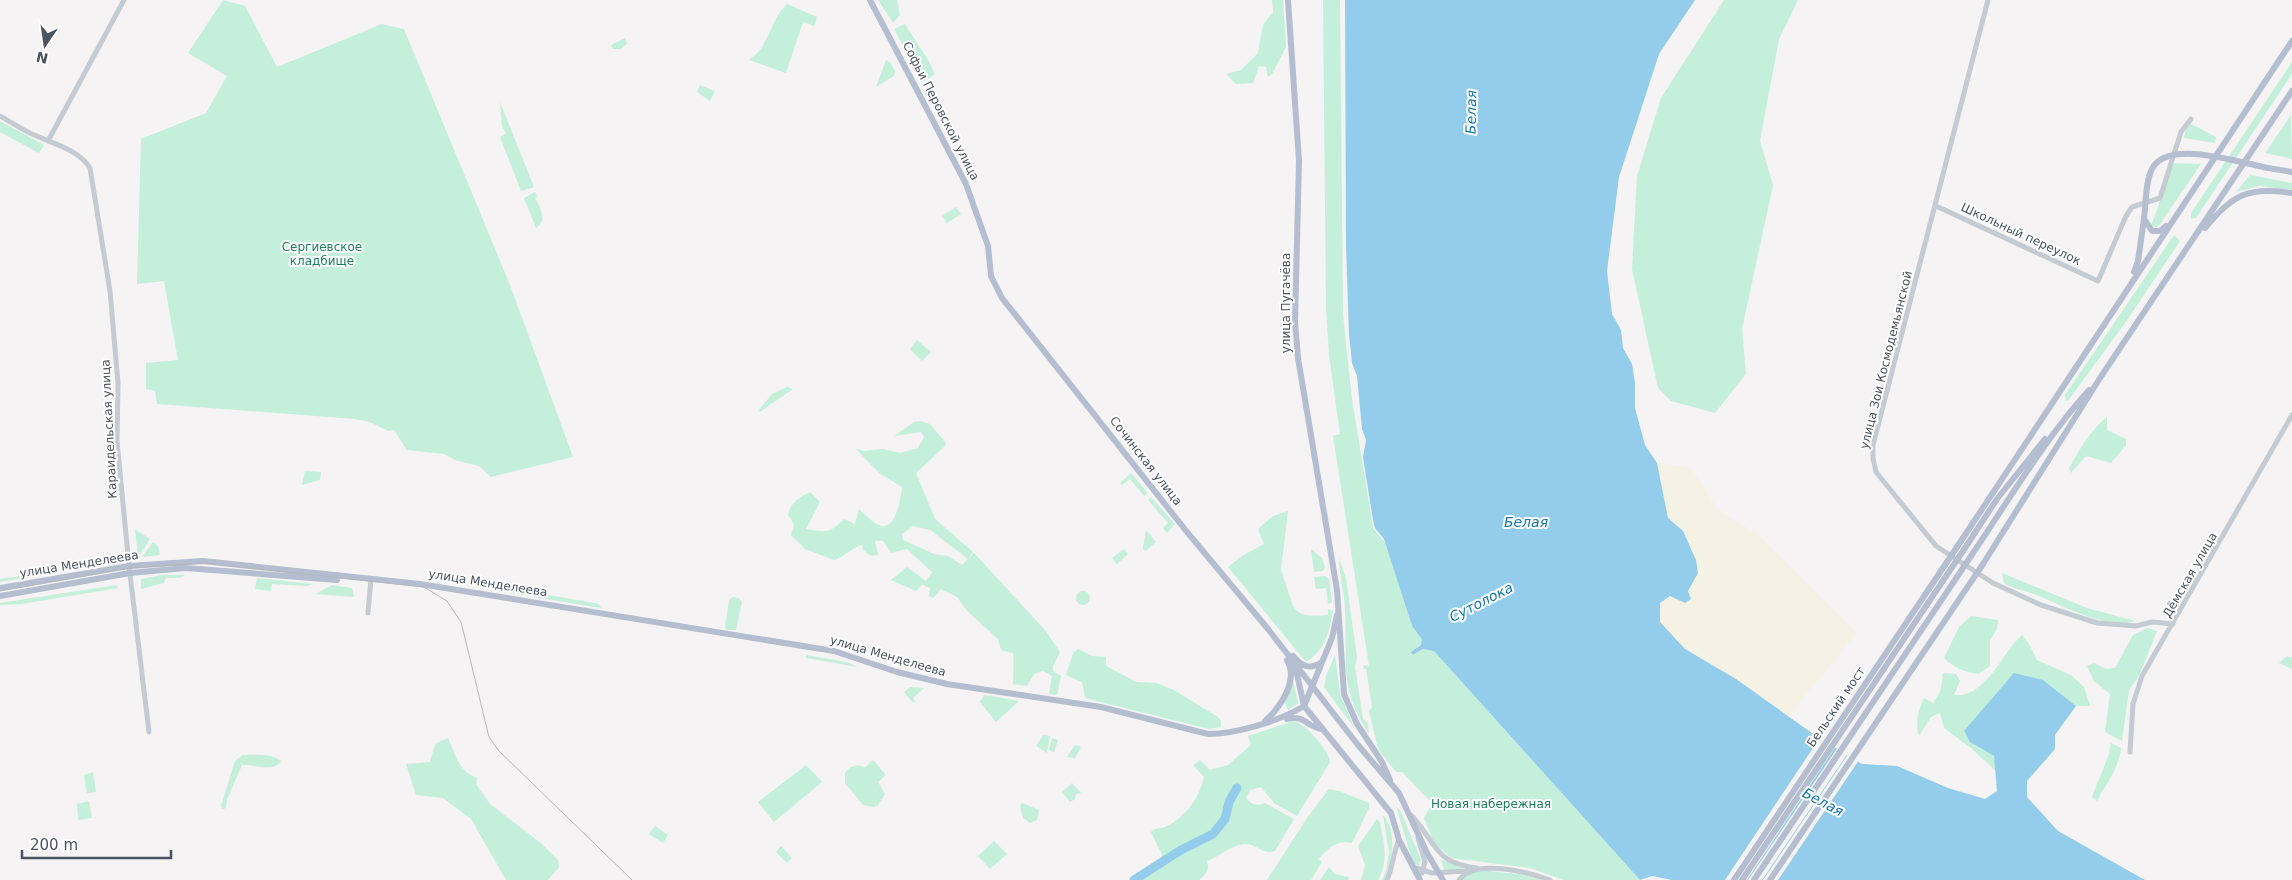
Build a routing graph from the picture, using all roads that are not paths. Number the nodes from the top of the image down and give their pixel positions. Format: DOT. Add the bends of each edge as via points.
graph roads {
  1 [pos="124,0"];
  2 [pos="870,0"];
  3 [pos="1288,0"];
  4 [pos="1988,0"];
  5 [pos="2292,41"];
  6 [pos="2292,91"];
  7 [pos="0,116"];
  8 [pos="2191,119"];
  9 [pos="48,141"];
  10 [pos="2292,172"];
  11 [pos="2292,193"];
  12 [pos="1936,206"];
  13 [pos="2181,208"];
  14 [pos="2144,219"];
  15 [pos="2186,250"];
  16 [pos="990,265"];
  17 [pos="2126,289"];
  18 [pos="2100,378"];
  19 [pos="2072,408"];
  20 [pos="2292,415"];
  21 [pos="1960,549"];
  22 [pos="129,566"];
  23 [pos="130,573"];
  24 [pos="371,580"];
  25 [pos="0,588"];
  26 [pos="0,596"];
  27 [pos="1338,604"];
  28 [pos="368,613"];
  29 [pos="2173,624"];
  30 [pos="1268,629"];
  31 [pos="1323,661"];
  32 [pos="1294,664"];
  33 [pos="1313,686"];
  34 [pos="1304,706"];
  35 [pos="1264,722"];
  36 [pos="1322,729"];
  37 [pos="149,732"];
  38 [pos="2130,752"];
  39 [pos="1391,783"];
  40 [pos="1412,816"];
  41 [pos="1418,833"];
  42 [pos="1399,840"];
  43 [pos="1424,862"];
  44 [pos="1412,866"];
  45 [pos="1480,868"];
  46 [pos="1474,870"];
  47 [pos="1423,871"];
  48 [pos="1436,873"];
  49 [pos="1388,880"];
  50 [pos="1419,880"];
  51 [pos="1443,880"];
  52 [pos="1458,880"];
  53 [pos="1550,880"];
  54 [pos="1734,880"];
  55 [pos="1742,880"];
  56 [pos="1754,880"];
  57 [pos="1770,880"];
  1 -- 9 [label="street"];
  2 -- 16 [label="main road, Софьи Перовской улица" via="966,184 988,246"];
  3 -- 27 [label="main road, улица Пугачёва" via="1298,161 1295,322"];
  4 -- 12 [label="street, улица Зои Космодемьянской"];
  5 -- 13 [label="main road"];
  6 -- 15 [label="main road"];
  7 -- 9 [label="street"];
  8 -- 12 [label="street, Школьный переулок" via="2181,132 2160,198 2132,207 2098,281"];
  9 -- 22 [label="street, Караидельская улица" via="82,158 92,175 110,291 118,383 117,440"];
  10 -- 14 [label="main road, bridge" via="2194,154 2177,153 2164,157 2151,170"];
  11 -- 15 [label="main road" via="2262,191 2233,199"];
  12 -- 29 [label="street, улица Зои Космодемьянской" via="1873,445 1876,472 1936,546 1993,583 2041,605 2097,623"];
  13 -- 14 [label="main road" via="2160,231 2150,230"];
  13 -- 17 [label="main road"];
  14 -- 17 [label="main road" via="2137,266"];
  15 -- 18 [label="main road"];
  16 -- 30 [label="main road, Сочинская улица" via="991,276 1002,298"];
  17 -- 21 [label="main road"];
  18 -- 19 [label="main road"];
  18 -- 57 [label="main road, bridge" via="1983,564"];
  19 -- 21 [label="main road" via="2016,473"];
  19 -- 56 [label="main road, bridge"];
  20 -- 29 [label="street, Дёмская улица"];
  21 -- 54 [label="main road, Бельский мост, bridge"];
  21 -- 55 [label="main road, Бельский мост, bridge"];
  22 -- 23 [label="street, Караидельская улица"];
  22 -- 24 [label="main road, улица Менделеева" via="203,561"];
  22 -- 25 [label="main road, улица Менделеева"];
  23 -- 24 [label="main road, улица Менделеева" via="186,568"];
  23 -- 26 [label="main road, улица Менделеева"];
  23 -- 37 [label="street, Караидельская улица"];
  24 -- 28 [label="street"];
  24 -- 35 [label="main road, улица Менделеева" via="463,589 834,651 947,684 1101,707 1208,734"];
  27 -- 31 [label="main road" via="1332,638"];
  27 -- 39 [label="main road" via="1344,694"];
  29 -- 38 [label="street, Дёмская улица" via="2135,692"];
  30 -- 31 [label="main road" via="1303,666 1316,666"];
  30 -- 32 [label="main road, Сочинская улица"];
  30 -- 35 [label="main road" via="1291,667 1283,700 1277,711"];
  31 -- 33 [label="main road"];
  32 -- 33 [label="main road, Сочинская улица"];
  32 -- 34 [label="main road, Сочинская улица"];
  33 -- 34 [label="main road"];
  33 -- 39 [label="main road, Сочинская улица"];
  34 -- 35 [label="main road, улица Менделеева" via="1284,717"];
  34 -- 36 [label="main road, Сочинская улица"];
  35 -- 36 [label="main road" via="1269,724 1293,717"];
  36 -- 42 [label="main road, Сочинская улица" via="1385,805"];
  39 -- 40 [label="main road, Сочинская улица"];
  40 -- 41 [label="main road, Сочинская улица"];
  40 -- 45 [label="street" via="1436,852 1445,859"];
  41 -- 43 [label="street"];
  41 -- 48 [label="main road, Сочинская улица"];
  42 -- 44 [label="main road, Сочинская улица"];
  42 -- 49 [label="street"];
  43 -- 44 [label="street" via="1421,867"];
  43 -- 47 [label="street"];
  44 -- 47 [label="street"];
  44 -- 50 [label="main road, Сочинская улица"];
  45 -- 46 [label="street"];
  45 -- 53 [label="street"];
  46 -- 48 [label="street"];
  46 -- 52 [label="street"];
  47 -- 48 [label="street"];
  47 -- 50 [label="street"];
  48 -- 50 [label="street" via="1423,875"];
  48 -- 51 [label="main road, Сочинская улица"];
}
